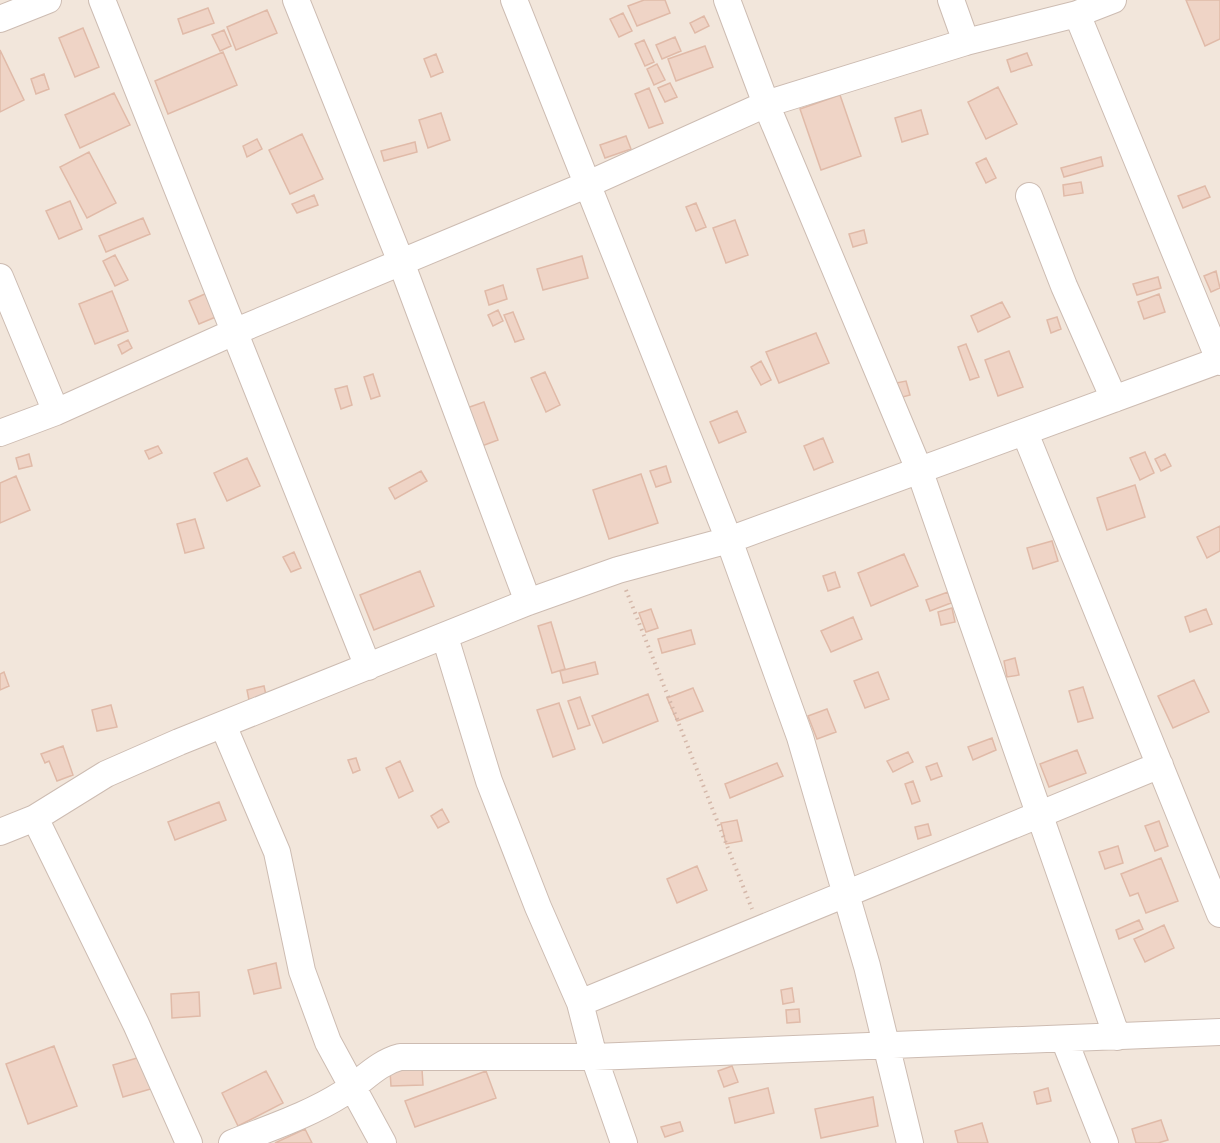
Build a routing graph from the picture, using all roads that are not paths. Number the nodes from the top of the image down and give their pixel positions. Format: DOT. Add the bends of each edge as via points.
graph roads {
  1 [pos="48,0"];
  2 [pos="102,0"];
  3 [pos="296,0"];
  4 [pos="514,0"];
  5 [pos="727,0"];
  6 [pos="951,0"];
  7 [pos="1113,0"];
  8 [pos="1077,14"];
  9 [pos="0,18"];
  10 [pos="966,42"];
  11 [pos="766,104"];
  12 [pos="586,185"];
  13 [pos="1029,196"];
  14 [pos="401,262"];
  15 [pos="0,277"];
  16 [pos="234,332"];
  17 [pos="1220,361"];
  18 [pos="1114,399"];
  19 [pos="56,412"];
  20 [pos="0,433"];
  21 [pos="1025,433"];
  22 [pos="920,472"];
  23 [pos="729,540"];
  24 [pos="528,602"];
  25 [pos="445,637"];
  26 [pos="368,667"];
  27 [pos="223,725"];
  28 [pos="1160,765"];
  29 [pos="1039,817"];
  30 [pos="35,818"];
  31 [pos="0,832"];
  32 [pos="1213,873"];
  33 [pos="846,893"];
  34 [pos="1220,914"];
  35 [pos="580,1003"];
  36 [pos="1220,1032"];
  37 [pos="1117,1037"];
  38 [pos="1064,1040"];
  39 [pos="888,1046"];
  40 [pos="594,1057"];
  41 [pos="351,1086"];
  42 [pos="189,1143"];
  43 [pos="232,1143"];
  44 [pos="383,1143"];
  45 [pos="624,1143"];
  46 [pos="910,1143"];
  47 [pos="1105,1143"];
  1 -- 9 [label="street"];
  2 -- 16 [label="street"];
  3 -- 14 [label="street"];
  4 -- 12 [label="street"];
  5 -- 11 [label="street"];
  6 -- 10 [label="street"];
  7 -- 8 [label="street"];
  8 -- 10 [label="street"];
  8 -- 17 [label="street"];
  10 -- 11 [label="street"];
  11 -- 12 [label="street"];
  11 -- 22 [label="street"];
  12 -- 14 [label="street"];
  12 -- 23 [label="street"];
  13 -- 18 [label="street"];
  14 -- 16 [label="street"];
  14 -- 24 [label="street"];
  15 -- 19 [label="street"];
  16 -- 19 [label="street"];
  16 -- 26 [label="street"];
  17 -- 18 [label="street"];
  18 -- 21 [label="street"];
  19 -- 20 [label="street"];
  21 -- 22 [label="street"];
  21 -- 28 [label="street"];
  22 -- 23 [label="street"];
  22 -- 29 [label="street"];
  23 -- 24 [label="street" via="618,570"];
  23 -- 33 [label="street" via="800,736"];
  24 -- 25 [label="street"];
  25 -- 26 [label="street"];
  25 -- 35 [label="street" via="489,781"];
  26 -- 27 [label="street"];
  27 -- 30 [label="street" via="106,774"];
  27 -- 41 [label="street" via="277,852 302,971 328,1042"];
  28 -- 29 [label="street"];
  28 -- 32 [label="street"];
  29 -- 33 [label="street"];
  29 -- 37 [label="street"];
  30 -- 31 [label="street"];
  30 -- 42 [label="street" via="136,1024"];
  32 -- 34 [label="street"];
  33 -- 35 [label="street"];
  33 -- 39 [label="street"];
  35 -- 40 [label="street"];
  36 -- 37 [label="street"];
  37 -- 38 [label="street"];
  38 -- 39 [label="street"];
  38 -- 47 [label="street"];
  39 -- 40 [label="street"];
  39 -- 46 [label="street"];
  40 -- 41 [label="street" via="400,1056 385,1061"];
  40 -- 45 [label="street"];
  41 -- 43 [label="street" via="294,1118"];
  41 -- 44 [label="street"];
}
